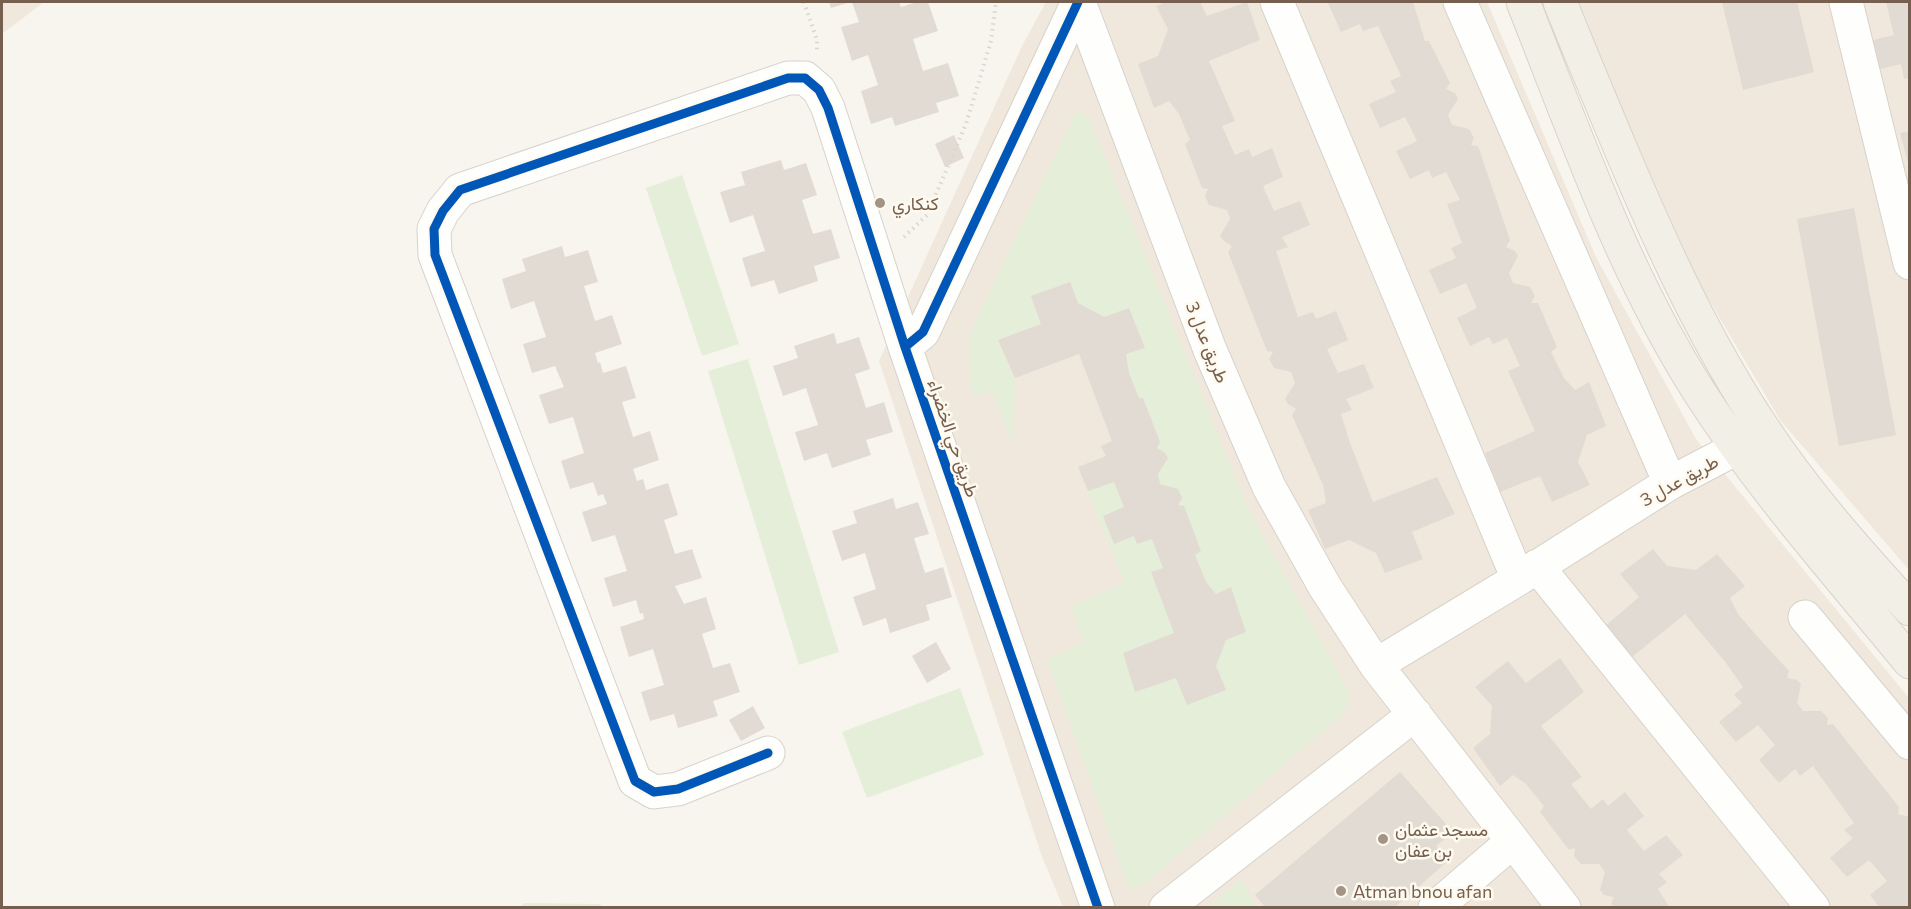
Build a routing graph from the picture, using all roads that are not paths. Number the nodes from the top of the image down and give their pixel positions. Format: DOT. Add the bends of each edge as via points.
graph roads {
  1 [pos="1078,2"];
  2 [pos="1277,2"];
  3 [pos="1460,2"];
  4 [pos="1523,2"];
  5 [pos="1560,2"];
  6 [pos="1846,2"];
  7 [pos="1905,221"];
  8 [pos="1910,263"];
  9 [pos="905,347"];
  10 [pos="1737,448"];
  11 [pos="1670,483"];
  12 [pos="1528,573"];
  13 [pos="1910,609"];
  14 [pos="1804,617"];
  15 [pos="1910,662"];
  16 [pos="1376,664"];
  17 [pos="1415,714"];
  18 [pos="1910,743"];
  19 [pos="768,753"];
  20 [pos="1514,841"];
  21 [pos="1098,908"];
  22 [pos="1166,908"];
  23 [pos="1435,908"];
  24 [pos="1564,908"];
  25 [pos="1813,908"];
  1 -- 9 [label="street" via="923,332"];
  1 -- 16 [label="street, طريق عدل 3" via="1210,350 1269,487 1325,587"];
  2 -- 12 [label="street"];
  3 -- 11 [label="street"];
  4 -- 10 [label="main road" via="1624,253 1659,322"];
  5 -- 13 [label="main road" via="1670,264 1730,376 1801,482"];
  6 -- 7 [label="street"];
  7 -- 8 [label="street"];
  9 -- 19 [label="street, طريق حي الخضراء" via="828,108 819,90 805,78 789,78 460,190 442,211 434,230 435,255 635,781 654,792 678,789"];
  9 -- 21 [label="street, طريق حي الخضراء"];
  10 -- 11 [label="street, طريق عدل 3"];
  10 -- 15 [label="main road"];
  11 -- 12 [label="street, طريق عدل 3"];
  12 -- 16 [label="street, طريق عدل 3"];
  12 -- 25 [label="street"];
  14 -- 18 [label="street"];
  16 -- 17 [label="street, طريق عدل 3"];
  17 -- 20 [label="street, طريق عدل 3"];
  17 -- 22 [label="street"];
  20 -- 23 [label="street"];
  20 -- 24 [label="street"];
}
